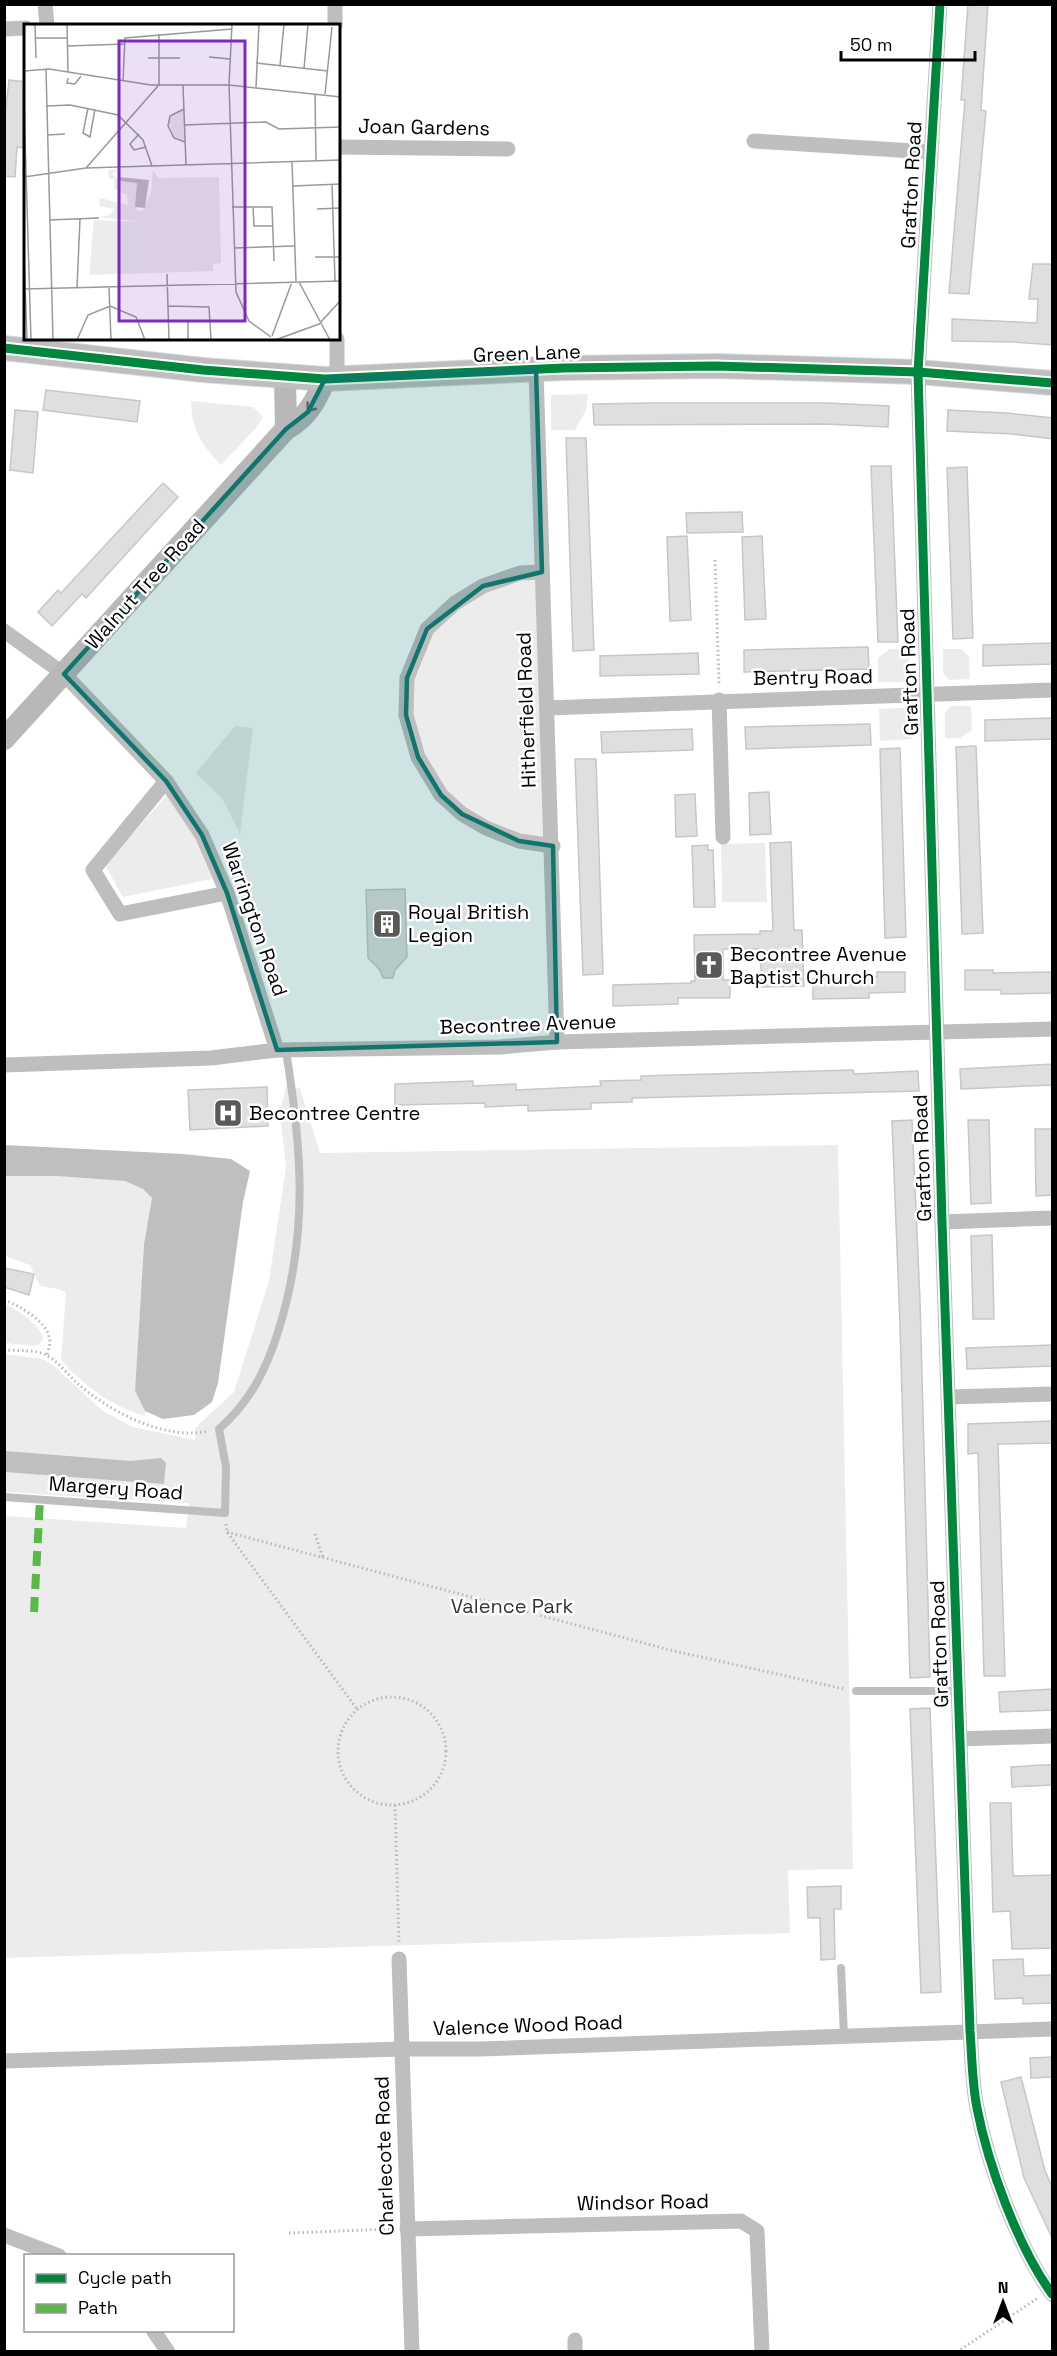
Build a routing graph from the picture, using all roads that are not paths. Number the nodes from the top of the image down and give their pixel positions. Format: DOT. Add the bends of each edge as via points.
graph roads {
  1 [pos="45,4"];
  2 [pos="335,4"];
  3 [pos="940,4"];
  4 [pos="47,24"];
  5 [pos="334,24"];
  6 [pos="24,28"];
  7 [pos="4,29"];
  8 [pos="754,141"];
  9 [pos="340,147"];
  10 [pos="508,149"];
  11 [pos="930,152"];
  12 [pos="337,340"];
  13 [pos="30,345"];
  14 [pos="4,348"];
  15 [pos="536,370"];
  16 [pos="918,372"];
  17 [pos="285,377"];
  18 [pos="331,379"];
  19 [pos="1053,383"];
  20 [pos="286,429"];
  21 [pos="542,572"];
  22 [pos="4,631"];
  23 [pos="64,674"];
  24 [pos="1053,690"];
  25 [pos="927,695"];
  26 [pos="719,700"];
  27 [pos="547,708"];
  28 [pos="4,740"];
  29 [pos="166,781"];
  30 [pos="723,837"];
  31 [pos="553,846"];
  32 [pos="227,893"];
  33 [pos="1053,1029"];
  34 [pos="937,1032"];
  35 [pos="557,1042"];
  36 [pos="282,1051"];
  37 [pos="4,1065"];
  38 [pos="1053,1218"];
  39 [pos="942,1222"];
  40 [pos="1053,1394"];
  41 [pos="949,1397"];
  42 [pos="4,1497"];
  43 [pos="856,1691"];
  44 [pos="958,1691"];
  45 [pos="1053,1736"];
  46 [pos="960,1739"];
  47 [pos="399,1959"];
  48 [pos="841,1968"];
  49 [pos="1053,2029"];
  50 [pos="970,2031"];
  51 [pos="844,2036"];
  52 [pos="401,2049"];
  53 [pos="4,2061"];
  54 [pos="407,2229"];
  55 [pos="4,2235"];
  56 [pos="54,2254"];
  57 [pos="1051,2292"];
  58 [pos="154,2332"];
  59 [pos="168,2352"];
  60 [pos="412,2352"];
  61 [pos="762,2352"];
  1 -- 4 [label="street"];
  2 -- 5 [label="street"];
  3 -- 11 [label="street, Grafton Road"];
  6 -- 7 [label="street"];
  8 -- 11 [label="street"];
  9 -- 10 [label="street, Joan Gardens"];
  11 -- 16 [label="street, Grafton Road"];
  12 -- 18 [label="street"];
  13 -- 14 [label="main road, Green Lane"];
  13 -- 17 [label="main road, Green Lane"];
  15 -- 16 [label="main road, Green Lane" via="716,366"];
  15 -- 18 [label="main road, Green Lane"];
  15 -- 21 [label="street, Hitherfield Road"];
  16 -- 19 [label="main road, Green Lane"];
  16 -- 25 [label="street, Grafton Road"];
  17 -- 18 [label="main road, Green Lane"];
  17 -- 20 [label="street"];
  18 -- 20 [label="street, Walnut Tree Road, one-way" via="308,412"];
  20 -- 23 [label="street, Walnut Tree Road"];
  21 -- 27 [label="street, Hitherfield Road"];
  21 -- 31 [label="street" via="520,573 483,586 455,603 427,629 406,678 406,715 418,757 441,795 462,814 519,841"];
  22 -- 23 [label="street, Warrington Road"];
  23 -- 28 [label="street, Walnut Tree Road"];
  23 -- 29 [label="street, Warrington Road"];
  24 -- 25 [label="street, Bentry Road"];
  25 -- 26 [label="street, Bentry Road"];
  25 -- 34 [label="street, Grafton Road"];
  26 -- 27 [label="street, Bentry Road"];
  26 -- 30 [label="street"];
  27 -- 31 [label="street, Hitherfield Road"];
  29 -- 32 [label="street, Warrington Road" via="202,835"];
  29 -- 32 [label="street" via="93,870 120,914"];
  31 -- 35 [label="street, Hitherfield Road"];
  32 -- 36 [label="street, Warrington Road"];
  33 -- 34 [label="street, Becontree Avenue"];
  34 -- 35 [label="street, Becontree Avenue"];
  34 -- 39 [label="street, Grafton Road"];
  35 -- 36 [label="street, Becontree Avenue" via="500,1047"];
  36 -- 37 [label="street, Becontree Avenue" via="211,1058"];
  36 -- 42 [label="lane, Margery Road" via="299,1140 301,1209 296,1259 268,1362 238,1412 219,1429 226,1467 225,1513"];
  38 -- 39 [label="street"];
  39 -- 41 [label="street, Grafton Road"];
  40 -- 41 [label="street"];
  41 -- 44 [label="street, Grafton Road"];
  43 -- 44 [label="lane"];
  44 -- 46 [label="street, Grafton Road"];
  45 -- 46 [label="street"];
  46 -- 50 [label="street, Grafton Road"];
  47 -- 52 [label="street, Charlecote Road"];
  48 -- 51 [label="lane"];
  49 -- 50 [label="street, Valence Wood Road"];
  50 -- 51 [label="street, Valence Wood Road"];
  50 -- 57 [label="street, Grafton Road" via="977,2108 993,2166 1015,2227"];
  51 -- 52 [label="street, Valence Wood Road"];
  52 -- 53 [label="street, Valence Wood Road"];
  52 -- 54 [label="street, Charlecote Road"];
  54 -- 60 [label="street, Charlecote Road"];
  54 -- 61 [label="street, Windsor Road" via="741,2221 757,2231"];
  55 -- 56 [label="street"];
  58 -- 59 [label="street"];
}
